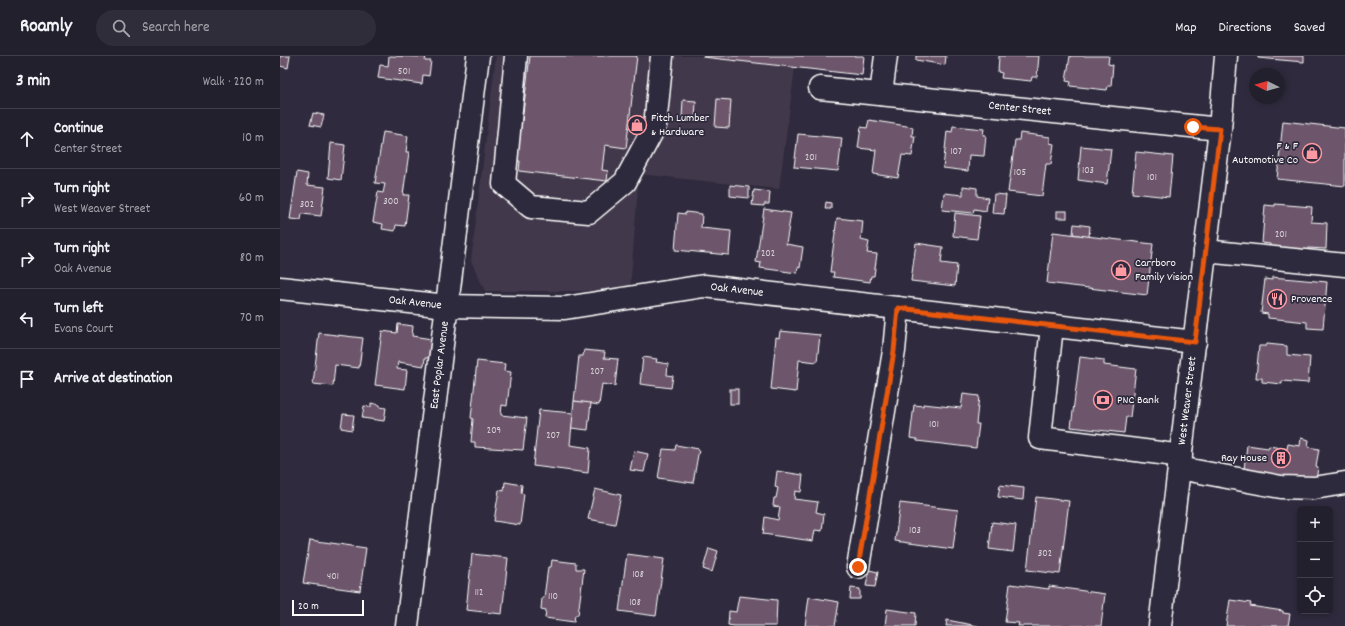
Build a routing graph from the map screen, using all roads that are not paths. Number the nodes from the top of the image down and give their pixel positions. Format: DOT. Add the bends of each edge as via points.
graph roads {
  1 [pos="478,56"];
  2 [pos="516,56"];
  3 [pos="662,56"];
  4 [pos="886,56"];
  5 [pos="1226,56"];
  6 [pos="820,88"];
  7 [pos="881,94"];
  8 [pos="1220,129"];
  9 [pos="1205,251"];
  10 [pos="1345,265"];
  11 [pos="280,288"];
  12 [pos="447,306"];
  13 [pos="898,308"];
  14 [pos="1052,326"];
  15 [pos="1195,342"];
  16 [pos="1180,462"];
  17 [pos="1345,483"];
  18 [pos="858,567"];
  19 [pos="407,626"];
  20 [pos="1160,626"];
  1 -- 12 [label="street, East Poplar Avenue"];
  2 -- 3 [label="street" via="504,184 532,207 590,212 625,182 655,126"];
  4 -- 7 [label="street"];
  5 -- 8 [label="street, West Weaver Street"];
  6 -- 7 [label="street, Center Street"];
  7 -- 8 [label="street, Center Street"];
  8 -- 9 [label="street, West Weaver Street"];
  9 -- 10 [label="street"];
  9 -- 15 [label="street, West Weaver Street"];
  11 -- 12 [label="street, Oak Avenue"];
  12 -- 13 [label="street, Oak Avenue" via="565,308 704,286"];
  12 -- 19 [label="street, East Poplar Avenue"];
  13 -- 14 [label="street, Oak Avenue"];
  13 -- 18 [label="street" via="894,351"];
  14 -- 15 [label="street, Oak Avenue"];
  14 -- 16 [label="street" via="1040,438 1160,453"];
  15 -- 16 [label="street, West Weaver Street"];
  16 -- 17 [label="street" via="1281,487 1314,488"];
  16 -- 20 [label="street, West Weaver Street"];
}
